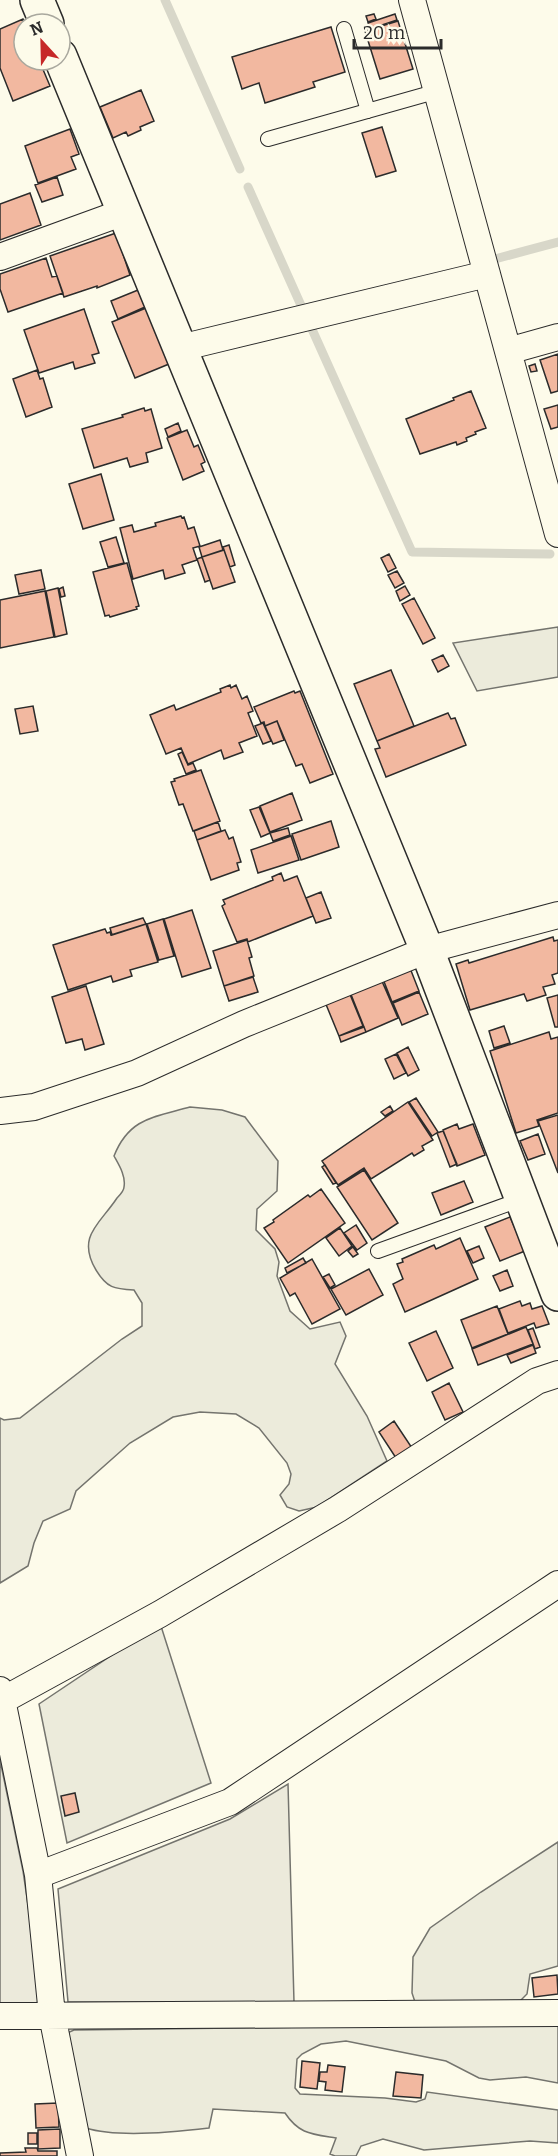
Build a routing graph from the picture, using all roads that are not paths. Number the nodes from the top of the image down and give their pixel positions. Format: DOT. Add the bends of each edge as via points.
graph roads {
  1 [pos="412,0"];
  2 [pos="344,28"];
  3 [pos="67,72"];
  4 [pos="438,91"];
  5 [pos="368,111"];
  6 [pos="268,139"];
  7 [pos="124,212"];
  8 [pos="0,257"];
  9 [pos="487,274"];
  10 [pos="558,337"];
  11 [pos="180,348"];
  12 [pos="508,351"];
  13 [pos="558,534"];
  14 [pos="558,915"];
  15 [pos="427,950"];
  16 [pos="0,1111"];
  17 [pos="522,1198"];
  18 [pos="378,1251"];
  19 [pos="558,1294"];
  20 [pos="558,1374"];
  21 [pos="558,1584"];
  22 [pos="2,1695"];
  23 [pos="38,1875"];
  24 [pos="558,2013"];
  25 [pos="52,2015"];
  26 [pos="0,2016"];
  27 [pos="80,2156"];
  1 -- 4 [label="street"];
  2 -- 5 [label="lane"];
  3 -- 7 [label="street"];
  4 -- 5 [label="lane"];
  4 -- 9 [label="street"];
  5 -- 6 [label="lane"];
  7 -- 8 [label="street"];
  7 -- 11 [label="street"];
  9 -- 11 [label="street"];
  9 -- 12 [label="street"];
  10 -- 12 [label="street"];
  11 -- 15 [label="street"];
  12 -- 13 [label="street"];
  14 -- 15 [label="street"];
  15 -- 16 [label="street" via="244,1024 137,1073 34,1107"];
  15 -- 17 [label="street"];
  17 -- 18 [label="lane"];
  17 -- 19 [label="street"];
  20 -- 22 [label="street" via="537,1381 338,1509 160,1614"];
  21 -- 23 [label="street" via="230,1802"];
  22 -- 23 [label="street"];
  23 -- 25 [label="street"];
  24 -- 25 [label="street"];
  25 -- 26 [label="street"];
  25 -- 27 [label="street"];
}
